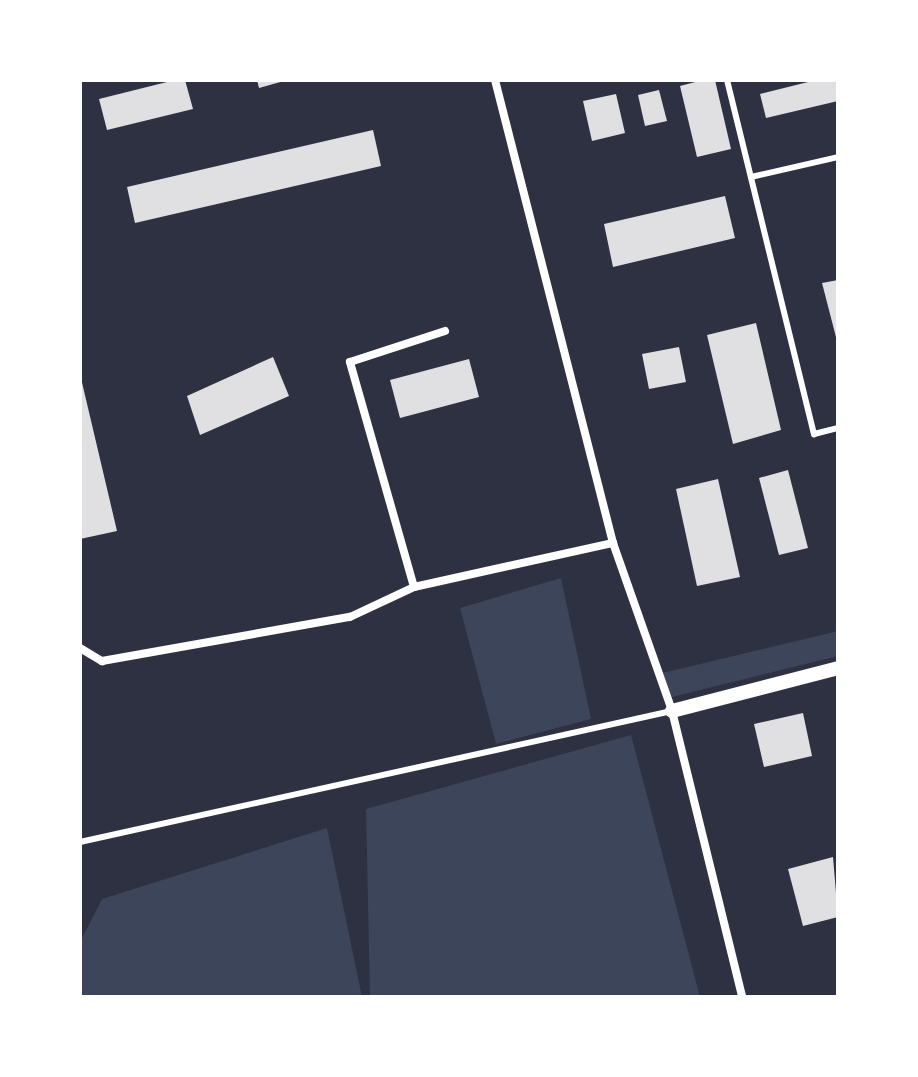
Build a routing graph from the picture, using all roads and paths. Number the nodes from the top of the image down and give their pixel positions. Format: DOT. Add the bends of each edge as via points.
graph roads {
  1 [pos="495,80"];
  2 [pos="727,80"];
  3 [pos="838,157"];
  4 [pos="751,177"];
  5 [pos="445,331"];
  6 [pos="838,428"];
  7 [pos="613,543"];
  8 [pos="414,587"];
  9 [pos="80,648"];
  10 [pos="838,668"];
  11 [pos="672,711"];
  12 [pos="80,842"];
  13 [pos="742,997"];
  1 -- 7 [label="street"];
  2 -- 4 [label="lane"];
  3 -- 4 [label="lane"];
  4 -- 6 [label="lane" via="814,434"];
  5 -- 8 [label="street" via="350,362"];
  7 -- 8 [label="street"];
  7 -- 11 [label="street"];
  8 -- 9 [label="street" via="350,617 102,661"];
  10 -- 11 [label="street"];
  11 -- 12 [label="lane"];
  11 -- 13 [label="street"];
}
